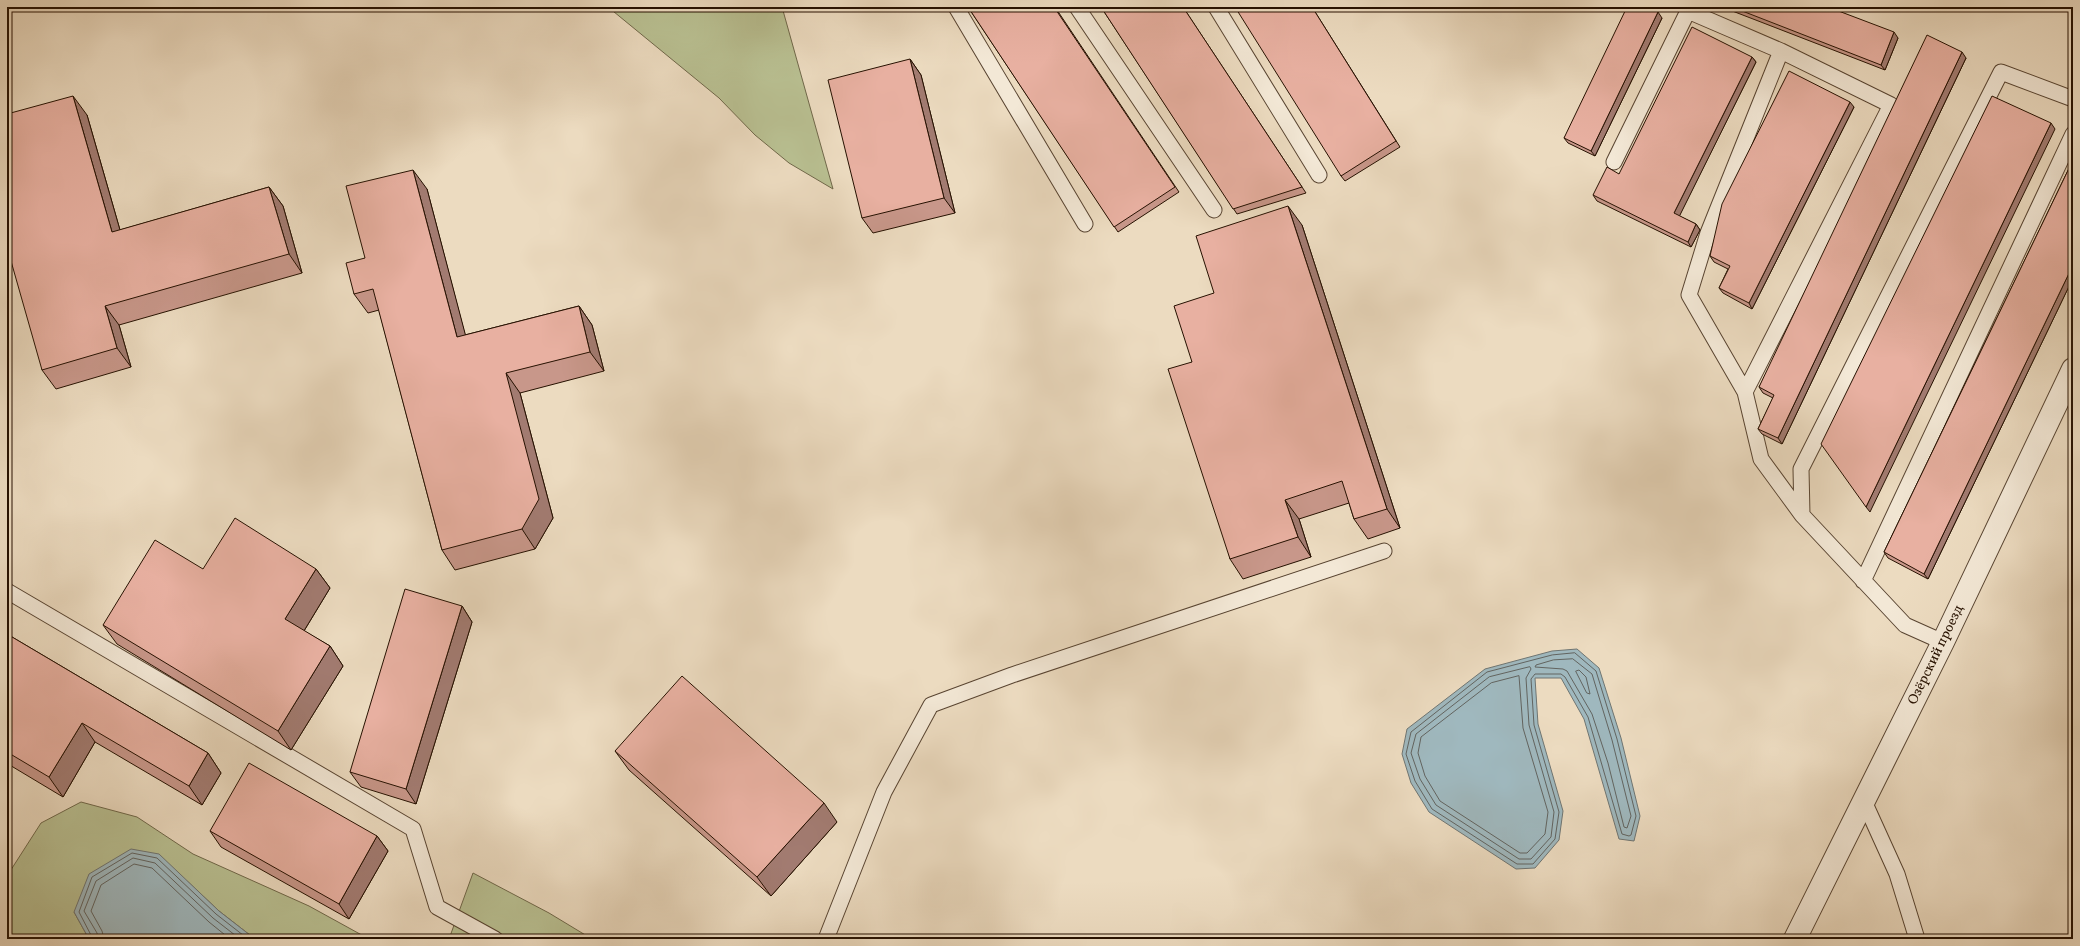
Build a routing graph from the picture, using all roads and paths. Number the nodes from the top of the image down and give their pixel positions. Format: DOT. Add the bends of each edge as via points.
graph roads {
  1 [pos="956,7"];
  2 [pos="1077,7"];
  3 [pos="1216,7"];
  4 [pos="1781,51"];
  5 [pos="2073,99"];
  6 [pos="2073,134"];
  7 [pos="1614,162"];
  8 [pos="1319,175"];
  9 [pos="1214,210"];
  10 [pos="1085,224"];
  11 [pos="2073,369"];
  12 [pos="1745,392"];
  13 [pos="1802,514"];
  14 [pos="1384,551"];
  15 [pos="1862,581"];
  16 [pos="7,591"];
  17 [pos="1943,642"];
  18 [pos="1863,799"];
  19 [pos="495,939"];
  20 [pos="826,939"];
  21 [pos="1795,939"];
  22 [pos="1917,939"];
  1 -- 10 [label="lane"];
  2 -- 9 [label="lane"];
  3 -- 8 [label="lane"];
  4 -- 7 [label="lane" via="1688,11"];
  4 -- 12 [label="lane" via="1708,233 1689,295"];
  4 -- 12 [label="lane" via="1891,105"];
  5 -- 13 [label="lane" via="2001,72 1802,469"];
  6 -- 15 [label="lane"];
  11 -- 17 [label="street, Озёрский проезд"];
  12 -- 13 [label="lane" via="1761,459"];
  13 -- 15 [label="lane"];
  14 -- 20 [label="lane" via="1012,675 931,705 884,792"];
  15 -- 17 [label="lane" via="1904,625"];
  16 -- 19 [label="lane" via="413,829 437,907"];
  17 -- 18 [label="street, Озёрский проезд"];
  18 -- 21 [label="street, Озёрский проезд"];
  18 -- 22 [label="lane" via="1897,874"];
}
